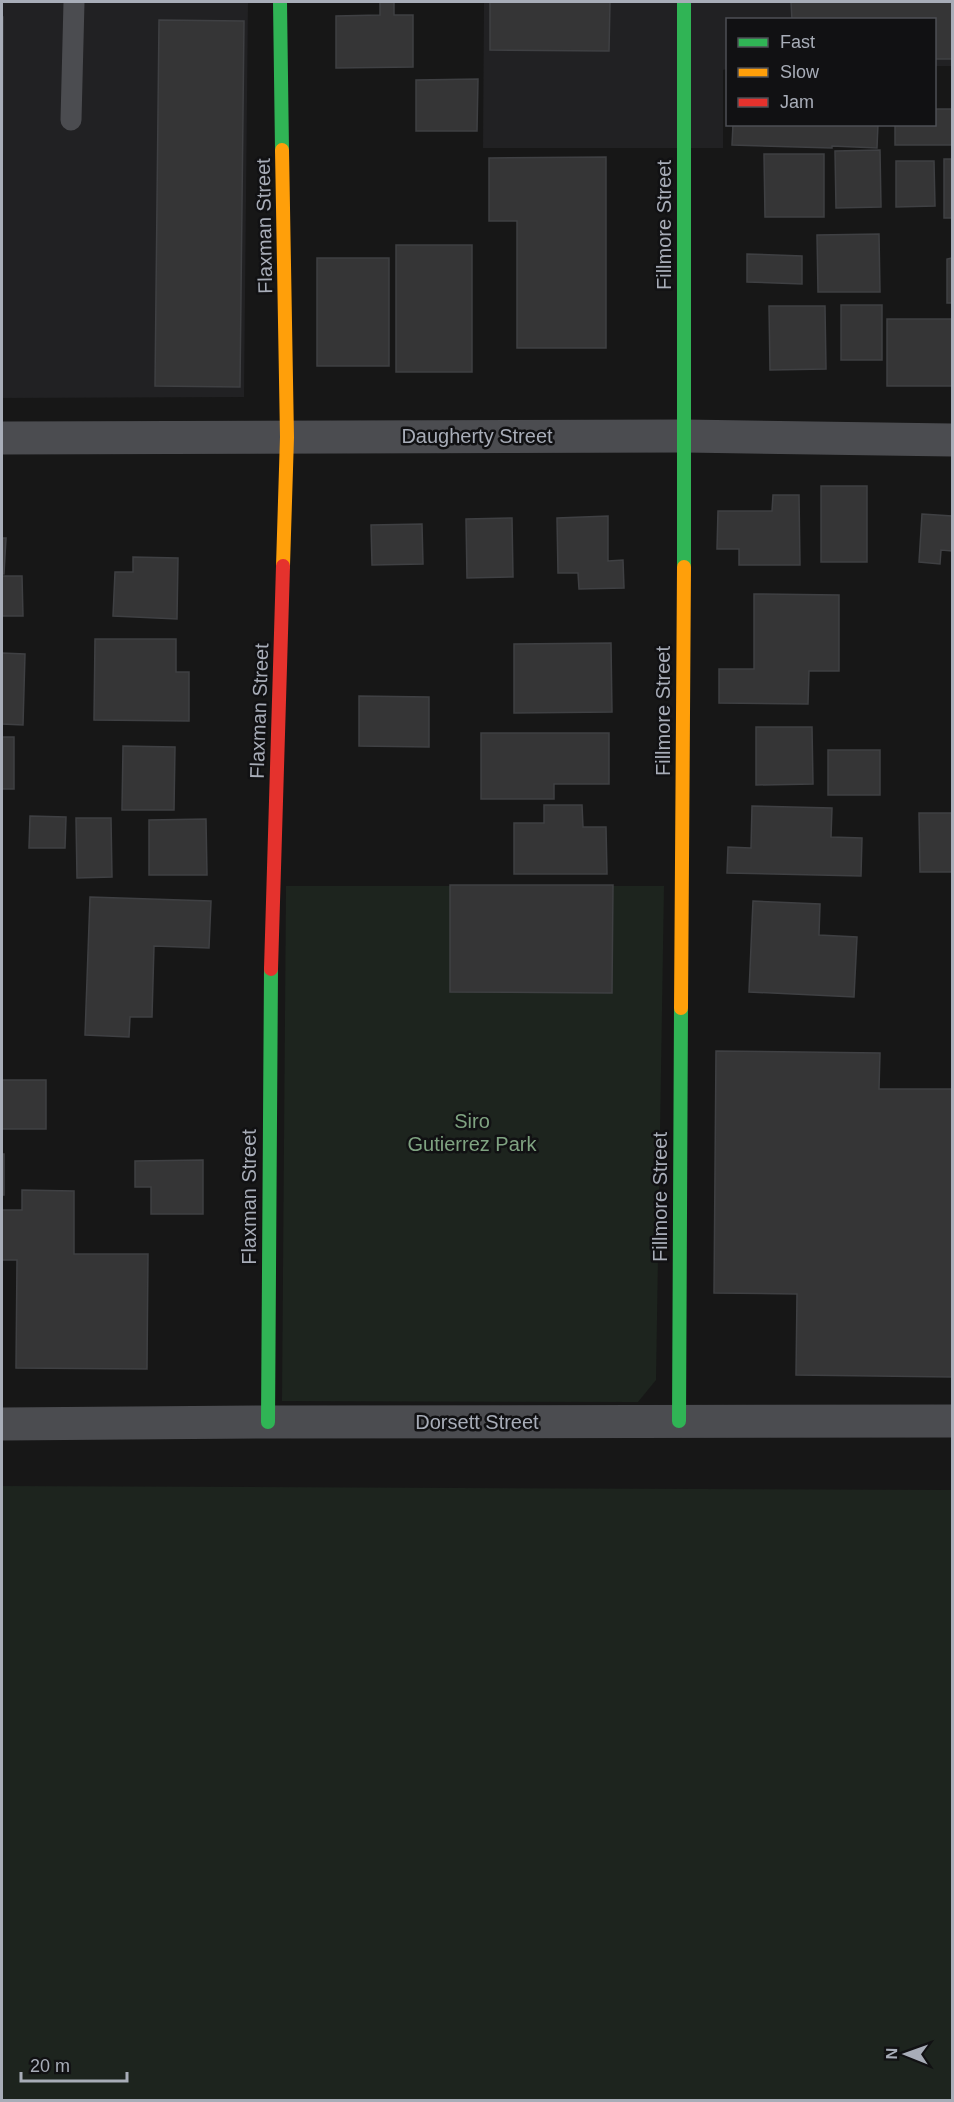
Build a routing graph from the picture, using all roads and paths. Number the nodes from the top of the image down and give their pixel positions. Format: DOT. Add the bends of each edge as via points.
graph roads {
  1 [pos="74,2"];
  2 [pos="280,2"];
  3 [pos="684,2"];
  4 [pos="71,120"];
  5 [pos="685,436"];
  6 [pos="287,437"];
  7 [pos="2,438"];
  8 [pos="952,440"];
  9 [pos="679,1421"];
  10 [pos="952,1421"];
  11 [pos="268,1422"];
  12 [pos="2,1424"];
  1 -- 4 [label="lane"];
  2 -- 6 [label="street, Flaxman Street"];
  3 -- 5 [label="street, Fillmore Street"];
  5 -- 6 [label="street, Daugherty Street"];
  5 -- 8 [label="street, Daugherty Street"];
  5 -- 9 [label="street, Fillmore Street"];
  6 -- 7 [label="street, Daugherty Street"];
  6 -- 11 [label="street, Flaxman Street" via="269,1019"];
  9 -- 10 [label="street, Dorsett Street"];
  9 -- 11 [label="street, Dorsett Street"];
  11 -- 12 [label="street, Dorsett Street"];
}
